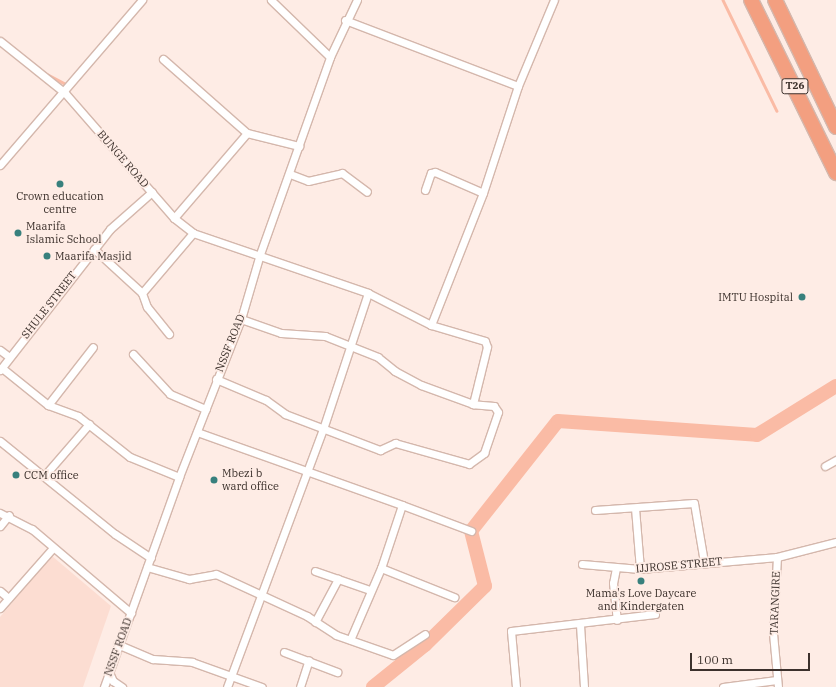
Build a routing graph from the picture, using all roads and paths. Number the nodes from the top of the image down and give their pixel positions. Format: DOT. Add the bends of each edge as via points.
graph roads {
  1 [pos="142,0"];
  2 [pos="271,0"];
  3 [pos="357,0"];
  4 [pos="554,0"];
  5 [pos="751,0"];
  6 [pos="775,0"];
  7 [pos="345,20"];
  8 [pos="0,41"];
  9 [pos="330,57"];
  10 [pos="163,59"];
  11 [pos="518,86"];
  12 [pos="65,93"];
  13 [pos="836,127"];
  14 [pos="247,133"];
  15 [pos="299,146"];
  16 [pos="0,165"];
  17 [pos="836,173"];
  18 [pos="290,174"];
  19 [pos="425,190"];
  20 [pos="152,192"];
  21 [pos="367,192"];
  22 [pos="482,193"];
  23 [pos="174,218"];
  24 [pos="192,233"];
  25 [pos="94,249"];
  26 [pos="260,254"];
  27 [pos="142,293"];
  28 [pos="368,293"];
  29 [pos="241,319"];
  30 [pos="431,325"];
  31 [pos="169,334"];
  32 [pos="352,346"];
  33 [pos="93,347"];
  34 [pos="0,350"];
  35 [pos="133,354"];
  36 [pos="8,356"];
  37 [pos="1,369"];
  38 [pos="216,379"];
  39 [pos="473,404"];
  40 [pos="48,405"];
  41 [pos="206,409"];
  42 [pos="89,424"];
  43 [pos="323,429"];
  44 [pos="197,432"];
  45 [pos="0,441"];
  46 [pos="836,460"];
  47 [pos="825,466"];
  48 [pos="308,470"];
  49 [pos="44,476"];
  50 [pos="179,477"];
  51 [pos="402,505"];
  52 [pos="635,508"];
  53 [pos="595,510"];
  54 [pos="0,513"];
  55 [pos="9,514"];
  56 [pos="0,526"];
  57 [pos="471,531"];
  58 [pos="836,542"];
  59 [pos="52,549"];
  60 [pos="777,556"];
  61 [pos="151,558"];
  62 [pos="704,562"];
  63 [pos="582,564"];
  64 [pos="147,567"];
  65 [pos="381,568"];
  66 [pos="616,568"];
  67 [pos="640,569"];
  68 [pos="315,571"];
  69 [pos="338,579"];
  70 [pos="370,590"];
  71 [pos="0,591"];
  72 [pos="262,594"];
  73 [pos="454,597"];
  74 [pos="8,598"];
  75 [pos="0,608"];
  76 [pos="131,613"];
  77 [pos="655,614"];
  78 [pos="617,620"];
  79 [pos="316,622"];
  80 [pos="580,625"];
  81 [pos="425,634"];
  82 [pos="350,640"];
  83 [pos="117,644"];
  84 [pos="284,652"];
  85 [pos="309,660"];
  86 [pos="108,670"];
  87 [pos="337,672"];
  88 [pos="231,676"];
  89 [pos="778,684"];
  90 [pos="104,687"];
  91 [pos="122,687"];
  92 [pos="227,687"];
  93 [pos="262,687"];
  94 [pos="300,687"];
  95 [pos="516,687"];
  96 [pos="584,687"];
  97 [pos="723,687"];
  1 -- 12 [label="street"];
  2 -- 9 [label="street"];
  3 -- 7 [label="street, NSSF ROAD"];
  4 -- 11 [label="street"];
  5 -- 17 [label="highway, T26"];
  6 -- 13 [label="highway, T26"];
  7 -- 9 [label="street, NSSF ROAD"];
  7 -- 11 [label="street"];
  8 -- 12 [label="street, BUNGE ROAD"];
  9 -- 15 [label="street, NSSF ROAD"];
  10 -- 14 [label="street"];
  11 -- 22 [label="street"];
  12 -- 16 [label="street"];
  12 -- 20 [label="street, BUNGE ROAD"];
  14 -- 15 [label="street"];
  14 -- 23 [label="street"];
  15 -- 18 [label="street, NSSF ROAD"];
  18 -- 21 [label="street" via="308,181 342,173"];
  18 -- 26 [label="street, NSSF ROAD"];
  19 -- 22 [label="street" via="431,173 435,172"];
  20 -- 23 [label="street, BUNGE ROAD"];
  20 -- 25 [label="street, SHULE STREET" via="110,229"];
  22 -- 30 [label="street"];
  23 -- 24 [label="street, BUNGE ROAD"];
  24 -- 26 [label="street, BUNGE ROAD"];
  24 -- 27 [label="street"];
  25 -- 27 [label="street"];
  25 -- 36 [label="street, SHULE STREET"];
  26 -- 28 [label="street, BUNGE ROAD"];
  26 -- 29 [label="street, NSSF ROAD"];
  27 -- 31 [label="street" via="147,307"];
  28 -- 30 [label="street, BUNGE ROAD"];
  28 -- 32 [label="street"];
  29 -- 32 [label="street" via="281,333 312,333"];
  29 -- 38 [label="street, NSSF ROAD"];
  30 -- 39 [label="street, BUNGE ROAD" via="486,344"];
  32 -- 39 [label="street" via="378,357 395,371 421,385"];
  32 -- 43 [label="street"];
  33 -- 40 [label="street"];
  34 -- 36 [label="street"];
  35 -- 41 [label="street" via="170,394"];
  36 -- 37 [label="street, SHULE STREET"];
  37 -- 40 [label="street"];
  38 -- 41 [label="street, NSSF ROAD"];
  38 -- 43 [label="street" via="266,400 285,414"];
  39 -- 43 [label="street" via="494,406 498,412 484,453 469,464 395,443 380,450"];
  40 -- 42 [label="street"];
  41 -- 44 [label="street, NSSF ROAD"];
  42 -- 49 [label="street"];
  42 -- 50 [label="street" via="130,457"];
  43 -- 48 [label="street"];
  44 -- 48 [label="street"];
  44 -- 50 [label="street, NSSF ROAD"];
  45 -- 49 [label="street"];
  46 -- 47 [label="street"];
  48 -- 51 [label="street"];
  48 -- 72 [label="street"];
  49 -- 61 [label="street" via="115,534"];
  50 -- 61 [label="street, NSSF ROAD"];
  51 -- 57 [label="street"];
  51 -- 65 [label="street"];
  52 -- 53 [label="street"];
  52 -- 62 [label="street" via="694,503"];
  52 -- 67 [label="street"];
  54 -- 55 [label="street"];
  55 -- 56 [label="street"];
  55 -- 59 [label="street" via="32,529"];
  58 -- 60 [label="street, TARANGIRE"];
  59 -- 74 [label="street"];
  59 -- 76 [label="street"];
  60 -- 62 [label="street, IJJROSE STREET"];
  60 -- 89 [label="street, TARANGIRE" via="773,633"];
  61 -- 64 [label="street, NSSF ROAD"];
  62 -- 67 [label="street, IJJROSE STREET"];
  63 -- 66 [label="street, IJJROSE STREET"];
  64 -- 72 [label="street" via="189,579 210,573"];
  64 -- 76 [label="street, NSSF ROAD"];
  65 -- 70 [label="street"];
  65 -- 73 [label="street"];
  66 -- 67 [label="street, IJJROSE STREET"];
  66 -- 78 [label="street" via="613,583"];
  68 -- 69 [label="street"];
  69 -- 70 [label="street"];
  69 -- 79 [label="street"];
  70 -- 82 [label="street"];
  71 -- 74 [label="street"];
  72 -- 79 [label="street"];
  72 -- 88 [label="street"];
  74 -- 75 [label="street"];
  76 -- 83 [label="street, NSSF ROAD"];
  77 -- 78 [label="street"];
  78 -- 80 [label="street"];
  79 -- 82 [label="street"];
  80 -- 95 [label="street" via="511,631"];
  80 -- 96 [label="street"];
  81 -- 82 [label="street" via="393,655"];
  83 -- 86 [label="street, NSSF ROAD"];
  83 -- 88 [label="street" via="153,659 192,662"];
  84 -- 85 [label="street"];
  85 -- 87 [label="street"];
  85 -- 94 [label="street"];
  86 -- 90 [label="street, NSSF ROAD"];
  86 -- 91 [label="street" via="113,681"];
  88 -- 92 [label="street"];
  88 -- 93 [label="street"];
  89 -- 97 [label="street"];
}
